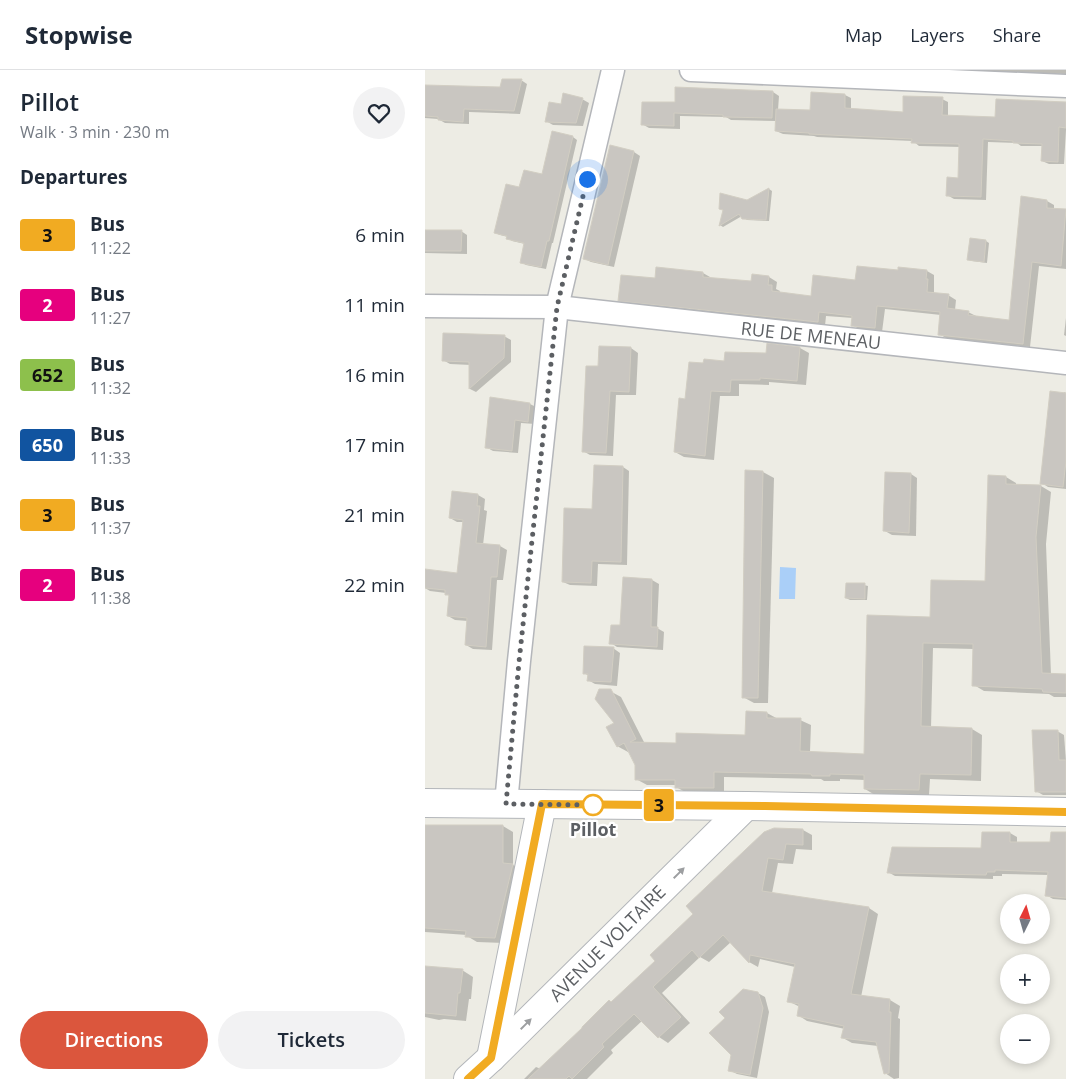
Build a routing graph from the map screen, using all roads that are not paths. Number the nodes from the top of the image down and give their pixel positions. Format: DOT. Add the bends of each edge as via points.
graph roads {
  1 [pos="613,70"];
  2 [pos="691,70"];
  3 [pos="1066,86"];
  4 [pos="425,306"];
  5 [pos="557,307"];
  6 [pos="1066,363"];
  7 [pos="425,803"];
  8 [pos="506,804"];
  9 [pos="542,804"];
  10 [pos="746,806"];
  11 [pos="1066,812"];
  12 [pos="491,1058"];
  13 [pos="468,1079"];
  1 -- 5 [label="street"];
  2 -- 3 [label="street"];
  4 -- 5 [label="street, RUE DE MENEAU"];
  5 -- 6 [label="street, RUE DE MENEAU"];
  5 -- 8 [label="street"];
  7 -- 8 [label="street"];
  8 -- 9 [label="street"];
  9 -- 10 [label="street"];
  9 -- 12 [label="street"];
  10 -- 11 [label="street"];
  12 -- 10 [label="street, AVENUE VOLTAIRE, one-way"];
  12 -- 13 [label="street, AVENUE VOLTAIRE"];
}
